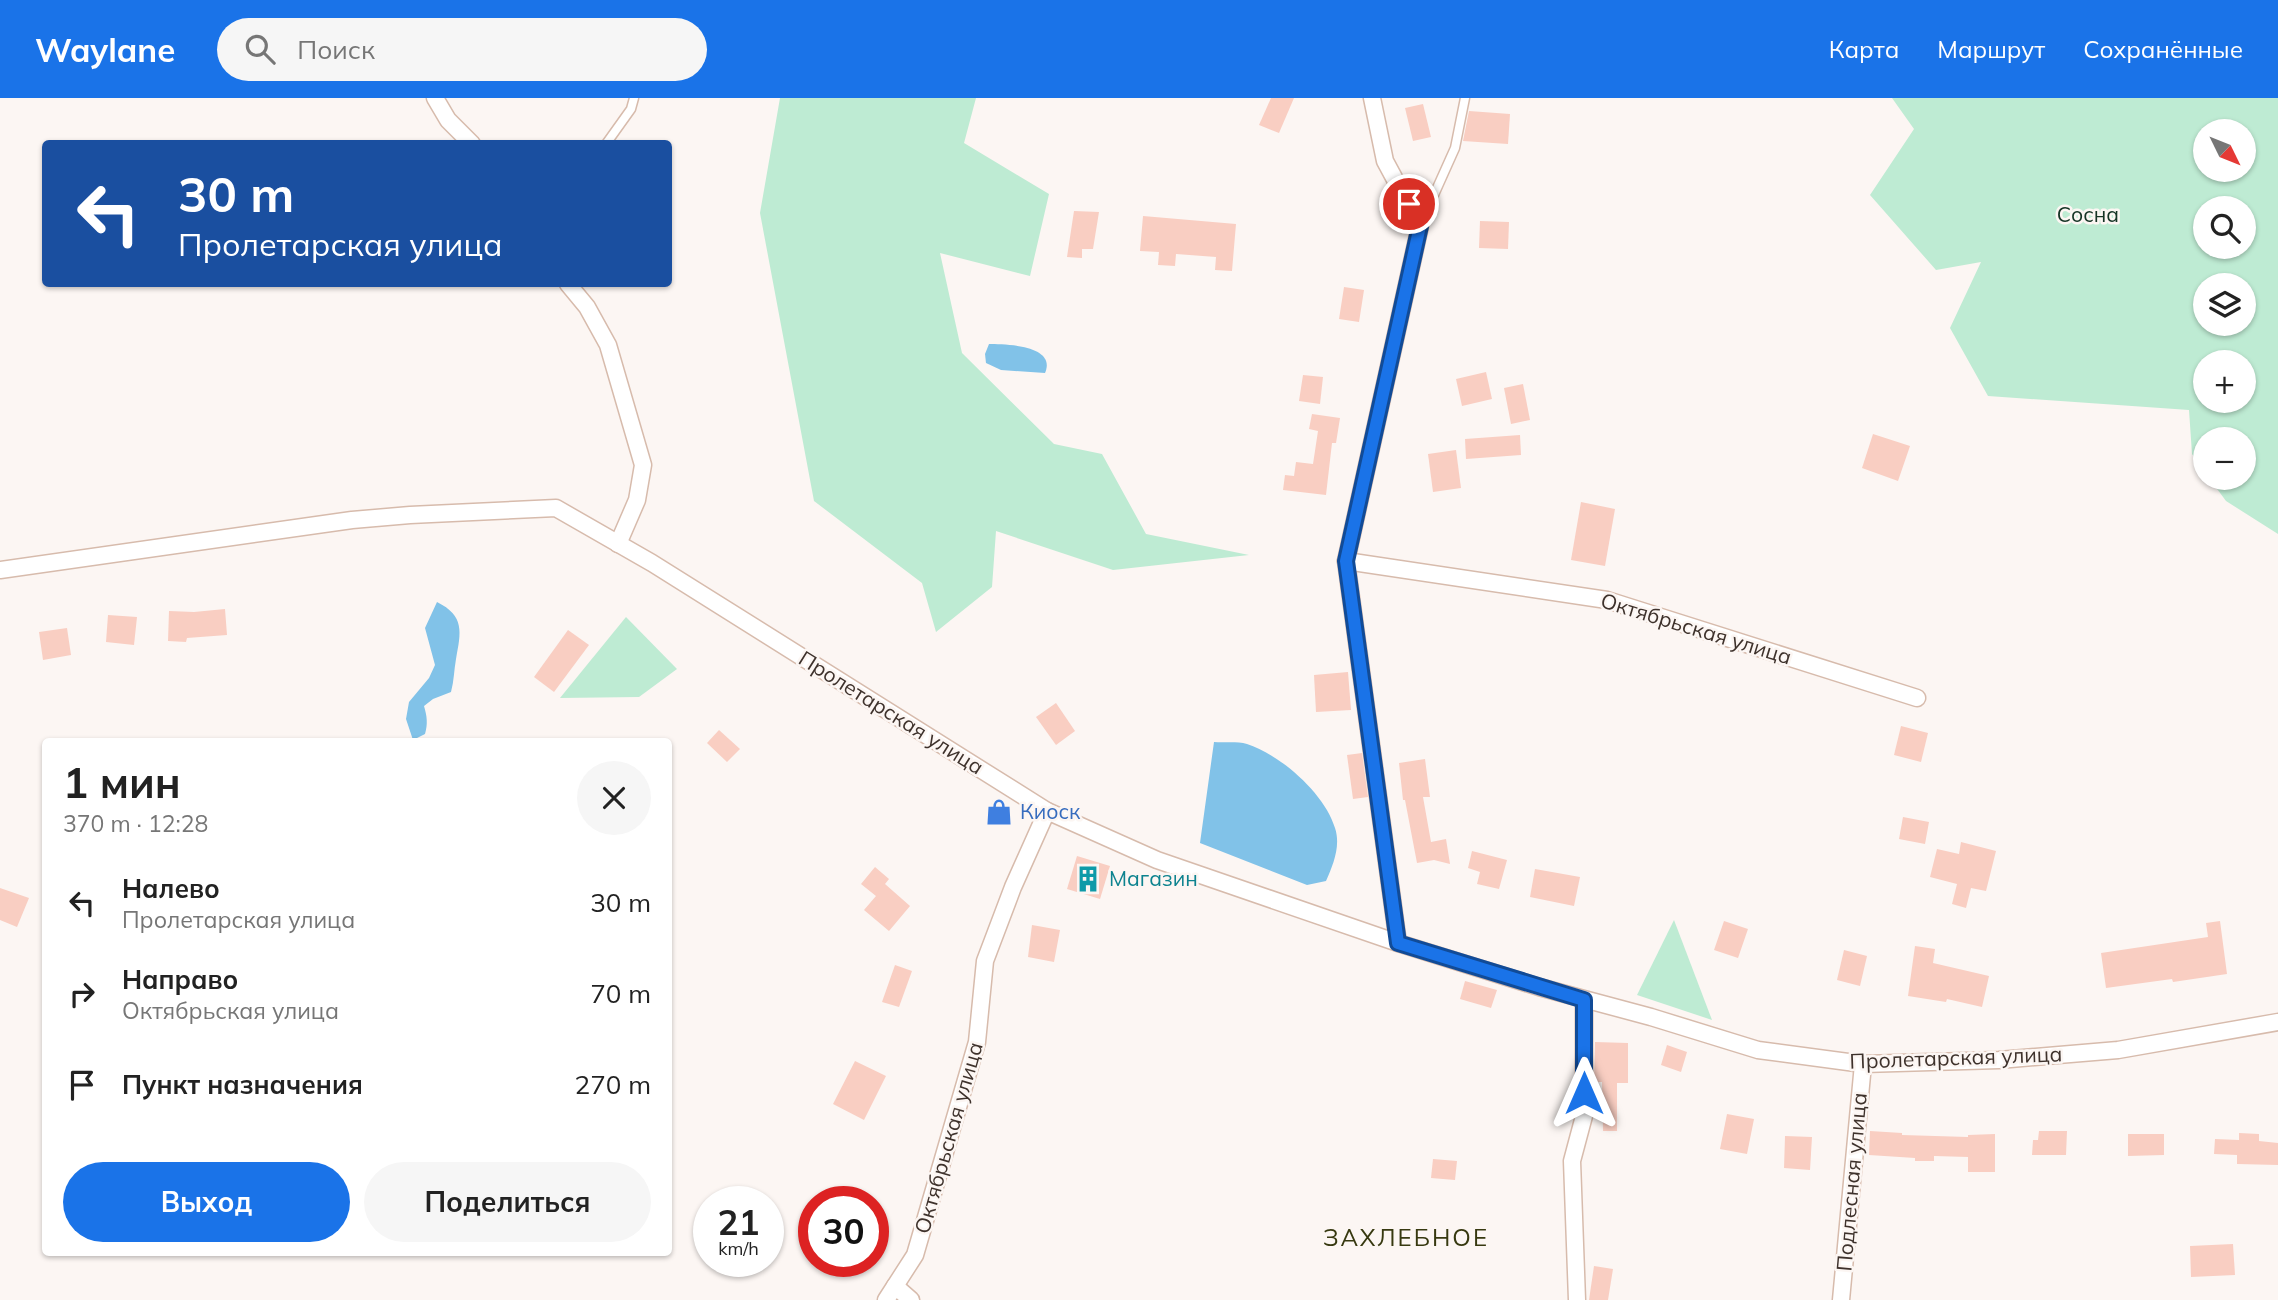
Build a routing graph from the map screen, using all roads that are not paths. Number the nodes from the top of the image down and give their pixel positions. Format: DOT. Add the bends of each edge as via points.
graph roads {
  1 [pos="435,98"];
  2 [pos="634,98"];
  3 [pos="1372,98"];
  4 [pos="1465,98"];
  5 [pos="468,140"];
  6 [pos="609,140"];
  7 [pos="1420,226"];
  8 [pos="570,287"];
  9 [pos="618,544"];
  10 [pos="1346,561"];
  11 [pos="0,570"];
  12 [pos="1917,698"];
  13 [pos="1047,811"];
  14 [pos="1398,943"];
  15 [pos="1584,1000"];
  16 [pos="2278,1022"];
  17 [pos="1863,1065"];
  18 [pos="890,1293"];
  19 [pos="911,1300"];
  20 [pos="1577,1300"];
  21 [pos="1841,1300"];
  1 -- 5 [label="street"];
  2 -- 6 [label="lane"];
  3 -- 7 [label="street" via="1385,161"];
  4 -- 7 [label="lane" via="1455,148"];
  7 -- 10 [label="street"];
  8 -- 9 [label="street" via="608,345 643,465 637,500"];
  9 -- 11 [label="street, Пролетарская улица" via="556,508 530,509 352,520"];
  9 -- 13 [label="street, Пролетарская улица"];
  10 -- 12 [label="street, Октябрьская улица" via="1607,600"];
  10 -- 14 [label="street"];
  13 -- 14 [label="street, Пролетарская улица" via="1157,860"];
  13 -- 18 [label="street, Октябрьская улица" via="985,961 977,1042 915,1255"];
  14 -- 15 [label="street, Пролетарская улица"];
  15 -- 17 [label="street, Пролетарская улица" via="1758,1050"];
  15 -- 20 [label="street" via="1584,1116 1572,1161"];
  16 -- 17 [label="street, Пролетарская улица" via="2118,1050"];
  17 -- 21 [label="street, Подлесная улица"];
  18 -- 19 [label="street"];
}
